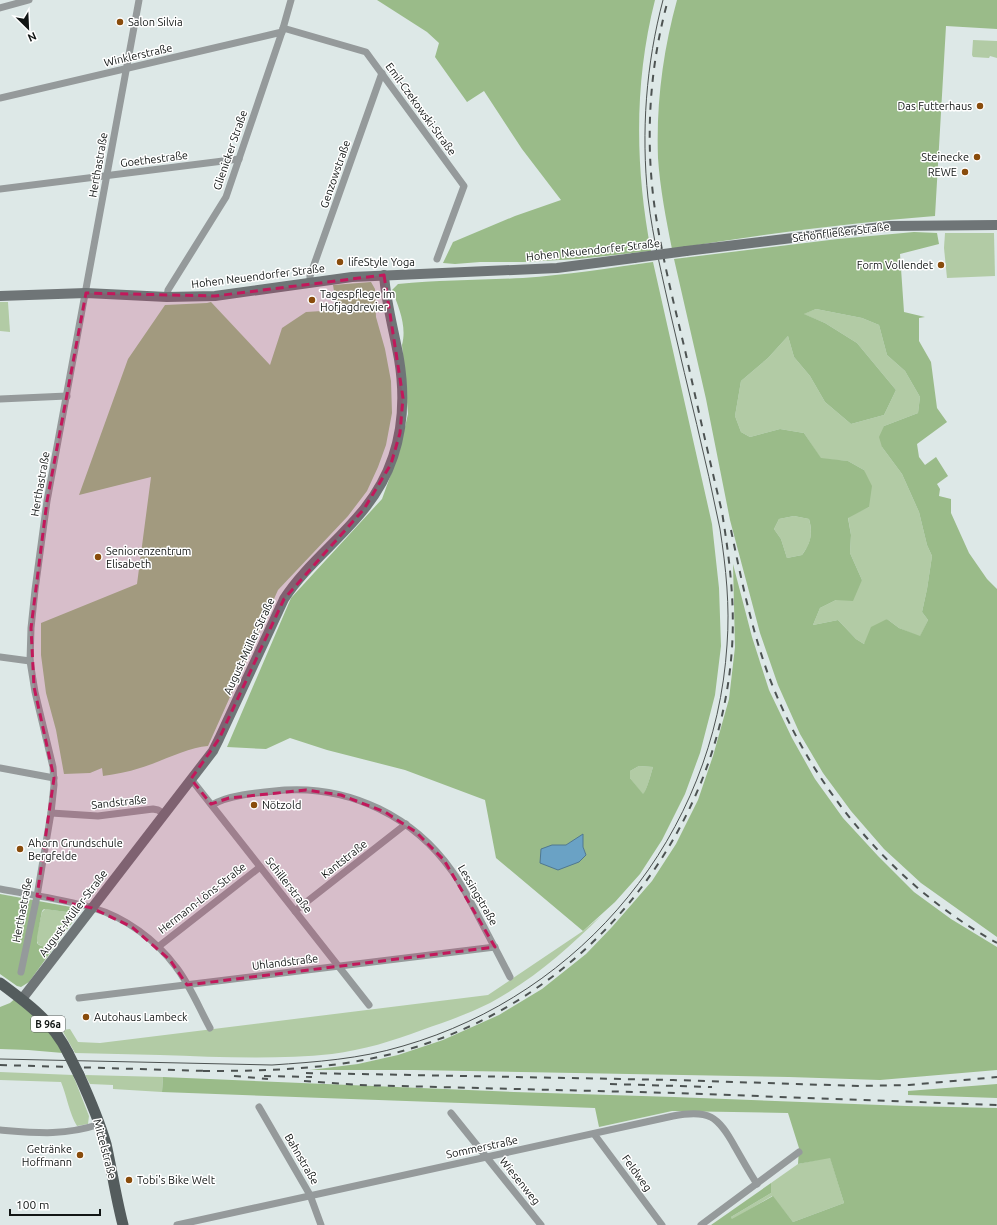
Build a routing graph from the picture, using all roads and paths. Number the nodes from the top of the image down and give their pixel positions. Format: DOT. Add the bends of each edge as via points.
graph roads {
  1 [pos="29,0"];
  2 [pos="139,0"];
  3 [pos="291,0"];
  4 [pos="0,8"];
  5 [pos="282,30"];
  6 [pos="127,68"];
  7 [pos="382,73"];
  8 [pos="0,98"];
  9 [pos="239,159"];
  10 [pos="107,176"];
  11 [pos="0,189"];
  12 [pos="997,225"];
  13 [pos="686,251"];
  14 [pos="437,259"];
  15 [pos="384,275"];
  16 [pos="310,282"];
  17 [pos="86,293"];
  18 [pos="0,296"];
  19 [pos="167,297"];
  20 [pos="67,396"];
  21 [pos="0,399"];
  22 [pos="0,657"];
  23 [pos="30,660"];
  24 [pos="0,768"];
  25 [pos="54,778"];
  26 [pos="191,779"];
  27 [pos="212,805"];
  28 [pos="51,812"];
  29 [pos="164,814"];
  30 [pos="406,824"];
  31 [pos="260,867"];
  32 [pos="0,889"];
  33 [pos="37,896"];
  34 [pos="92,908"];
  35 [pos="295,911"];
  36 [pos="158,947"];
  37 [pos="495,947"];
  38 [pos="339,966"];
  39 [pos="21,972"];
  40 [pos="510,977"];
  41 [pos="0,983"];
  42 [pos="187,985"];
  43 [pos="79,998"];
  44 [pos="22,999"];
  45 [pos="369,1005"];
  46 [pos="210,1028"];
  47 [pos="259,1107"];
  48 [pos="451,1113"];
  49 [pos="100,1124"];
  50 [pos="0,1130"];
  51 [pos="594,1134"];
  52 [pos="799,1152"];
  53 [pos="487,1157"];
  54 [pos="757,1184"];
  55 [pos="310,1195"];
  56 [pos="123,1225"];
  57 [pos="177,1225"];
  58 [pos="321,1225"];
  59 [pos="541,1225"];
  60 [pos="662,1225"];
  61 [pos="701,1225"];
  1 -- 4 [label="street"];
  2 -- 6 [label="street, Herthastraße"];
  3 -- 5 [label="street, Glienicker Straße"];
  5 -- 6 [label="street, Winklerstraße"];
  5 -- 7 [label="street, Emil-Czekowski-Straße" via="366,52"];
  5 -- 9 [label="street, Glienicker Straße"];
  6 -- 8 [label="street, Winklerstraße"];
  6 -- 10 [label="street, Herthastraße"];
  7 -- 14 [label="street, Emil-Czekowski-Straße" via="464,186"];
  7 -- 16 [label="street, Genzowstraße"];
  9 -- 10 [label="street, Goethestraße"];
  9 -- 19 [label="street, Glienicker Straße" via="224,202 168,290"];
  10 -- 11 [label="street, Goethestraße"];
  10 -- 17 [label="street, Herthastraße"];
  12 -- 13 [label="main road, Schönfließer Straße" via="890,226"];
  13 -- 15 [label="main road, Hohen Neuendorfer Straße, bridge" via="557,268"];
  15 -- 16 [label="main road, Hohen Neuendorfer Straße"];
  15 -- 26 [label="main road, August-Müller-Straße" via="404,398 400,433 391,464 382,483 364,509 284,598 219,739"];
  16 -- 19 [label="main road, Hohen Neuendorfer Straße" via="214,296"];
  17 -- 18 [label="main road, Hohen Neuendorfer Straße"];
  17 -- 19 [label="main road, Hohen Neuendorfer Straße"];
  17 -- 20 [label="street, Herthastraße"];
  20 -- 21 [label="street"];
  20 -- 23 [label="street, Herthastraße" via="47,501 32,621"];
  22 -- 23 [label="street"];
  23 -- 25 [label="street, Herthastraße"];
  24 -- 25 [label="street"];
  25 -- 28 [label="street, Herthastraße"];
  26 -- 27 [label="street, Schillerstraße"];
  26 -- 29 [label="main road, August-Müller-Straße"];
  27 -- 30 [label="street, Lessingstraße" via="225,799 268,792 318,791 366,803"];
  27 -- 31 [label="street, Schillerstraße"];
  28 -- 29 [label="street, Sandstraße" via="98,816 153,809"];
  28 -- 33 [label="street, Herthastraße"];
  29 -- 34 [label="main road, August-Müller-Straße"];
  30 -- 35 [label="street, Kantstraße"];
  30 -- 37 [label="street, Lessingstraße" via="435,850 453,872"];
  31 -- 35 [label="street, Schillerstraße"];
  31 -- 36 [label="street, Hermann-Löns-Straße"];
  32 -- 33 [label="street"];
  33 -- 34 [label="street"];
  33 -- 39 [label="street, Herthastraße"];
  34 -- 36 [label="street" via="127,924"];
  34 -- 44 [label="main road, August-Müller-Straße"];
  35 -- 38 [label="street, Schillerstraße"];
  36 -- 42 [label="street" via="176,967"];
  37 -- 38 [label="street, Uhlandstraße"];
  37 -- 40 [label="street, Lessingstraße"];
  38 -- 42 [label="street, Uhlandstraße"];
  38 -- 45 [label="street, Schillerstraße"];
  41 -- 44 [label="main road, B 96a"];
  42 -- 43 [label="street, Uhlandstraße"];
  42 -- 46 [label="street"];
  44 -- 49 [label="main road, Mittelstraße / B 96a, bridge" via="61,1040"];
  47 -- 55 [label="street, Bahnstraße"];
  48 -- 53 [label="street, Wiesenweg"];
  49 -- 50 [label="street" via="66,1133"];
  49 -- 56 [label="main road, Mittelstraße / B 96a"];
  51 -- 53 [label="street, Sommerstraße"];
  51 -- 54 [label="street, Sommerstraße" via="683,1114 705,1115 724,1127"];
  51 -- 60 [label="street, Feldweg"];
  52 -- 54 [label="street"];
  53 -- 55 [label="street, Sommerstraße"];
  53 -- 59 [label="street, Wiesenweg"];
  54 -- 61 [label="street"];
  55 -- 57 [label="street, Sommerstraße"];
  55 -- 58 [label="street, Bahnstraße"];
}
